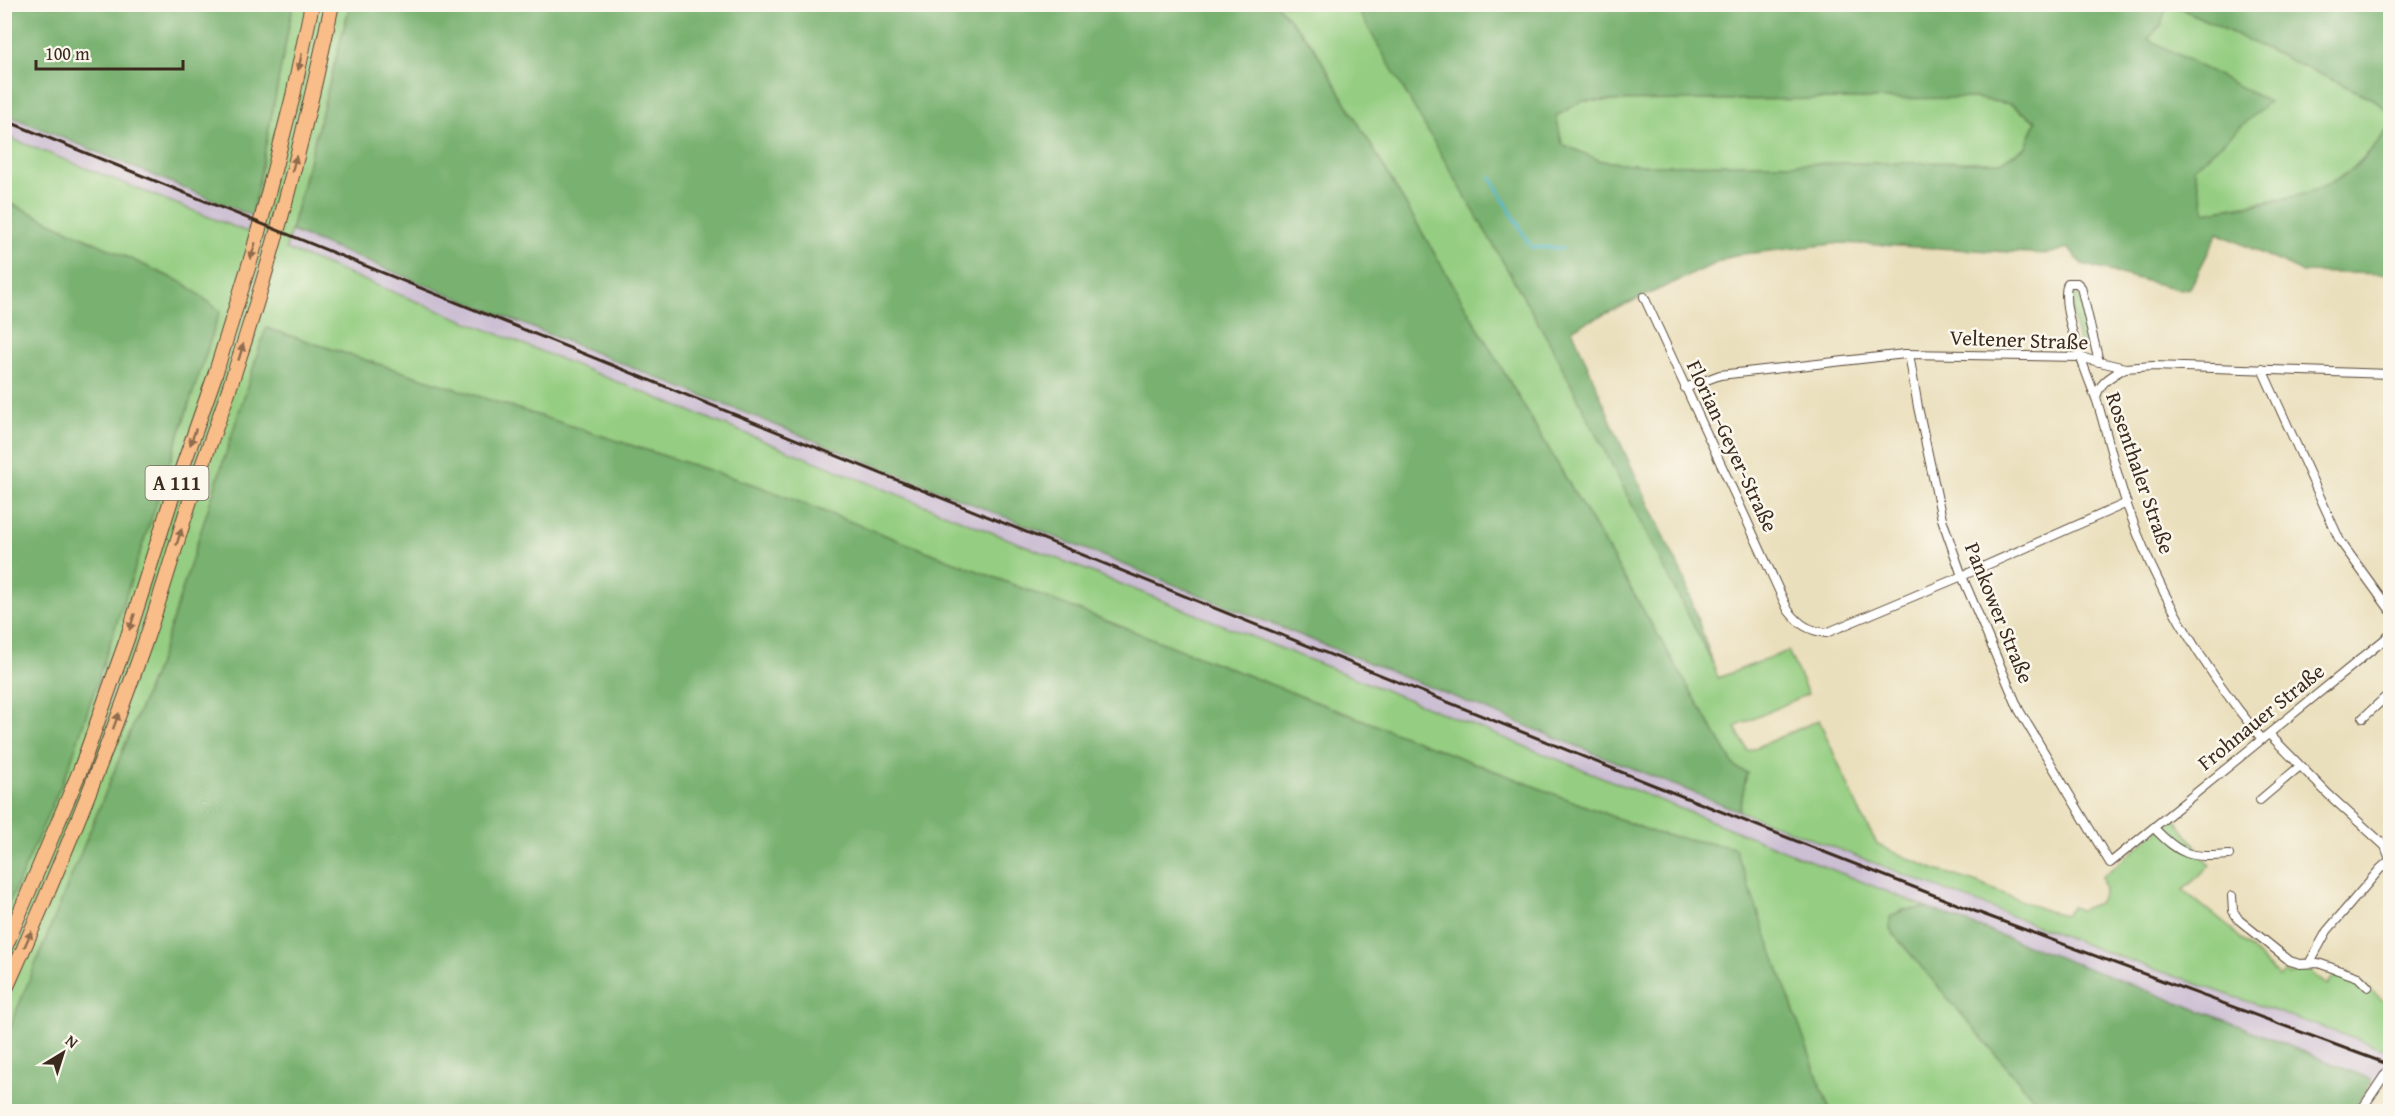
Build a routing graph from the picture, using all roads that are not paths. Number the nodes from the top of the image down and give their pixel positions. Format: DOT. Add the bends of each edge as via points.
graph roads {
  1 [pos="312,4"];
  2 [pos="332,4"];
  3 [pos="1644,297"];
  4 [pos="1909,354"];
  5 [pos="2079,357"];
  6 [pos="2099,362"];
  7 [pos="2125,368"];
  8 [pos="2262,369"];
  9 [pos="2391,374"];
  10 [pos="1685,388"];
  11 [pos="2096,400"];
  12 [pos="2127,502"];
  13 [pos="1962,576"];
  14 [pos="2391,610"];
  15 [pos="2391,635"];
  16 [pos="2391,693"];
  17 [pos="2362,718"];
  18 [pos="2265,736"];
  19 [pos="2300,766"];
  20 [pos="2260,800"];
  21 [pos="2154,828"];
  22 [pos="2229,855"];
  23 [pos="2391,860"];
  24 [pos="2110,863"];
  25 [pos="2232,896"];
  26 [pos="4,950"];
  27 [pos="2310,962"];
  28 [pos="2368,987"];
  29 [pos="4,993"];
  30 [pos="2391,1067"];
  31 [pos="2360,1112"];
  1 -- 26 [label="highway, A 111, one-way" via="253,252 215,375 81,768"];
  29 -- 2 [label="highway, A 111, one-way" via="96,776 235,373 313,93"];
  3 -- 10 [label="street, Florian-Geyer-Straße"];
  4 -- 5 [label="street, Veltener Straße"];
  4 -- 10 [label="street, Veltener Straße" via="1720,375"];
  4 -- 13 [label="street, Pankower Straße" via="1942,519"];
  5 -- 6 [label="street, Veltener Straße"];
  5 -- 6 [label="street, Rosenthaler Straße" via="2066,296 2068,283 2081,287"];
  5 -- 11 [label="street, Rosenthaler Straße"];
  6 -- 7 [label="street, Veltener Straße"];
  7 -- 8 [label="street, Veltener Straße"];
  7 -- 11 [label="street" via="2099,387"];
  8 -- 9 [label="street, Veltener Straße"];
  8 -- 14 [label="street" via="2340,541"];
  10 -- 13 [label="street, Florian-Geyer-Straße" via="1788,610 1800,624 1826,633"];
  11 -- 12 [label="street, Rosenthaler Straße"];
  12 -- 13 [label="street"];
  12 -- 18 [label="street, Rosenthaler Straße" via="2149,560 2185,631 2233,704"];
  13 -- 24 [label="street, Pankower Straße" via="2019,710"];
  15 -- 18 [label="street, Frohnauer Straße"];
  16 -- 17 [label="street"];
  18 -- 19 [label="street, Rosenthaler Straße"];
  18 -- 21 [label="street, Frohnauer Straße"];
  19 -- 20 [label="street"];
  19 -- 23 [label="street, Rosenthaler Straße" via="2385,846"];
  21 -- 22 [label="street" via="2172,846 2186,853"];
  21 -- 24 [label="street, Frohnauer Straße"];
  23 -- 27 [label="street, Rosenthaler Straße" via="2327,931"];
  25 -- 27 [label="street" via="2233,911 2239,920 2290,961"];
  27 -- 28 [label="street" via="2358,977"];
  30 -- 31 [label="street"];
}
